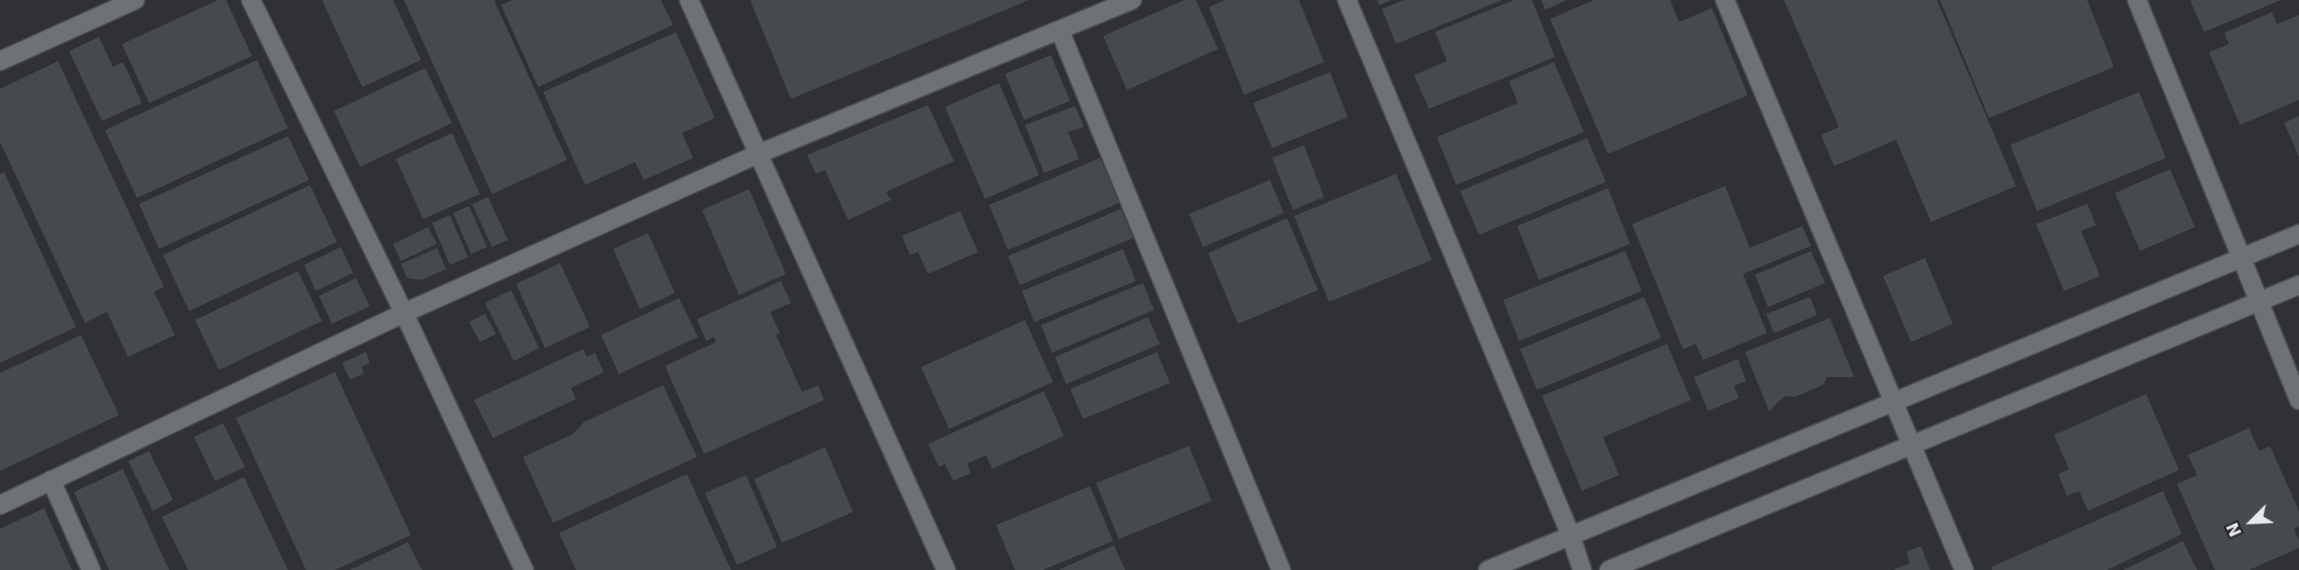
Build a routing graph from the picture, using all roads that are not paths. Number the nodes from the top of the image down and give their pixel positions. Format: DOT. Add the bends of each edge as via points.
graph roads {
  1 [pos="135,0"];
  2 [pos="251,0"];
  3 [pos="688,0"];
  4 [pos="1132,0"];
  5 [pos="1347,0"];
  6 [pos="1725,0"];
  7 [pos="2137,0"];
  8 [pos="1060,31"];
  9 [pos="0,61"];
  10 [pos="758,154"];
  11 [pos="2299,234"];
  12 [pos="2243,257"];
  13 [pos="2299,285"];
  14 [pos="2258,302"];
  15 [pos="404,313"];
  16 [pos="2299,400"];
  17 [pos="1893,402"];
  18 [pos="1911,446"];
  19 [pos="51,480"];
  20 [pos="0,504"];
  21 [pos="1571,536"];
  22 [pos="91,570"];
  23 [pos="524,570"];
  24 [pos="946,570"];
  25 [pos="1281,570"];
  26 [pos="1488,570"];
  27 [pos="1582,570"];
  28 [pos="1609,570"];
  29 [pos="1964,570"];
  1 -- 9 [label="street"];
  2 -- 15 [label="street"];
  3 -- 10 [label="street"];
  4 -- 8 [label="street"];
  5 -- 21 [label="street"];
  6 -- 17 [label="street"];
  7 -- 12 [label="street"];
  8 -- 10 [label="street"];
  8 -- 25 [label="street"];
  10 -- 15 [label="street"];
  10 -- 24 [label="street"];
  11 -- 12 [label="street"];
  12 -- 14 [label="street"];
  12 -- 17 [label="street"];
  13 -- 14 [label="street"];
  14 -- 16 [label="street"];
  14 -- 18 [label="street"];
  15 -- 19 [label="street"];
  15 -- 23 [label="street"];
  17 -- 18 [label="street"];
  17 -- 21 [label="street"];
  18 -- 28 [label="street"];
  18 -- 29 [label="street"];
  19 -- 20 [label="street"];
  19 -- 22 [label="street"];
  21 -- 26 [label="street"];
  21 -- 27 [label="street"];
}
